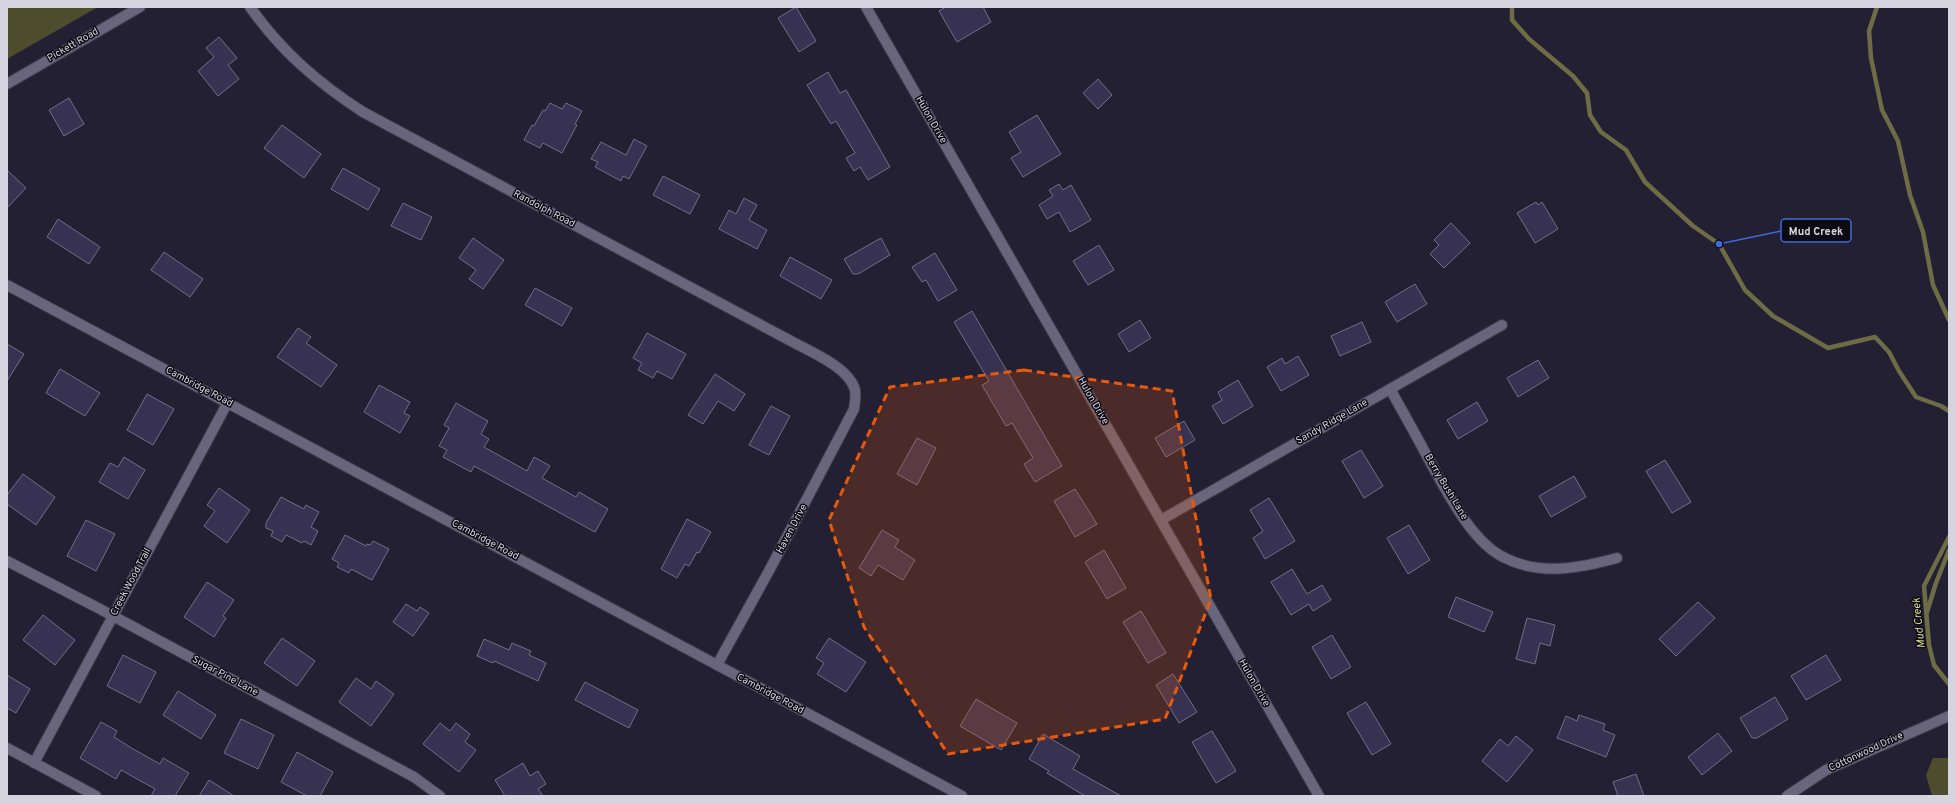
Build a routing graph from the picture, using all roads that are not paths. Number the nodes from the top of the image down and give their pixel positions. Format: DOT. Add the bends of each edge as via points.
graph roads {
  1 [pos="140,7"];
  2 [pos="250,7"];
  3 [pos="866,7"];
  4 [pos="7,84"];
  5 [pos="7,285"];
  6 [pos="1502,325"];
  7 [pos="854,388"];
  8 [pos="1390,389"];
  9 [pos="228,402"];
  10 [pos="1161,520"];
  11 [pos="1617,558"];
  12 [pos="7,561"];
  13 [pos="113,616"];
  14 [pos="717,665"];
  15 [pos="1949,716"];
  16 [pos="7,748"];
  17 [pos="34,763"];
  18 [pos="96,796"];
  19 [pos="440,796"];
  20 [pos="962,796"];
  21 [pos="1319,796"];
  22 [pos="1787,796"];
  1 -- 4 [label="street, Pickett Road"];
  2 -- 7 [label="street, Randolph Road" via="298,63 352,105 823,358 843,372"];
  3 -- 10 [label="street, Hulon Drive"];
  5 -- 9 [label="street, Cambridge Road"];
  6 -- 8 [label="street, Sandy Ridge Lane"];
  7 -- 14 [label="street, Haven Drive" via="854,409"];
  8 -- 10 [label="street, Sandy Ridge Lane"];
  8 -- 11 [label="street, Berry Bush Lane" via="1460,513 1471,528 1497,553 1528,566 1560,569 1581,568"];
  9 -- 13 [label="street, Creek Wood Trail"];
  9 -- 14 [label="street, Cambridge Road"];
  10 -- 21 [label="street, Hulon Drive"];
  12 -- 13 [label="street, Sugar Pine Lane"];
  13 -- 17 [label="street, Creek Wood Trail"];
  13 -- 19 [label="street, Sugar Pine Lane" via="414,777"];
  14 -- 20 [label="street, Cambridge Road"];
  15 -- 22 [label="street, Cottonwood Drive" via="1826,770"];
  16 -- 17 [label="street"];
  17 -- 18 [label="street"];
}
